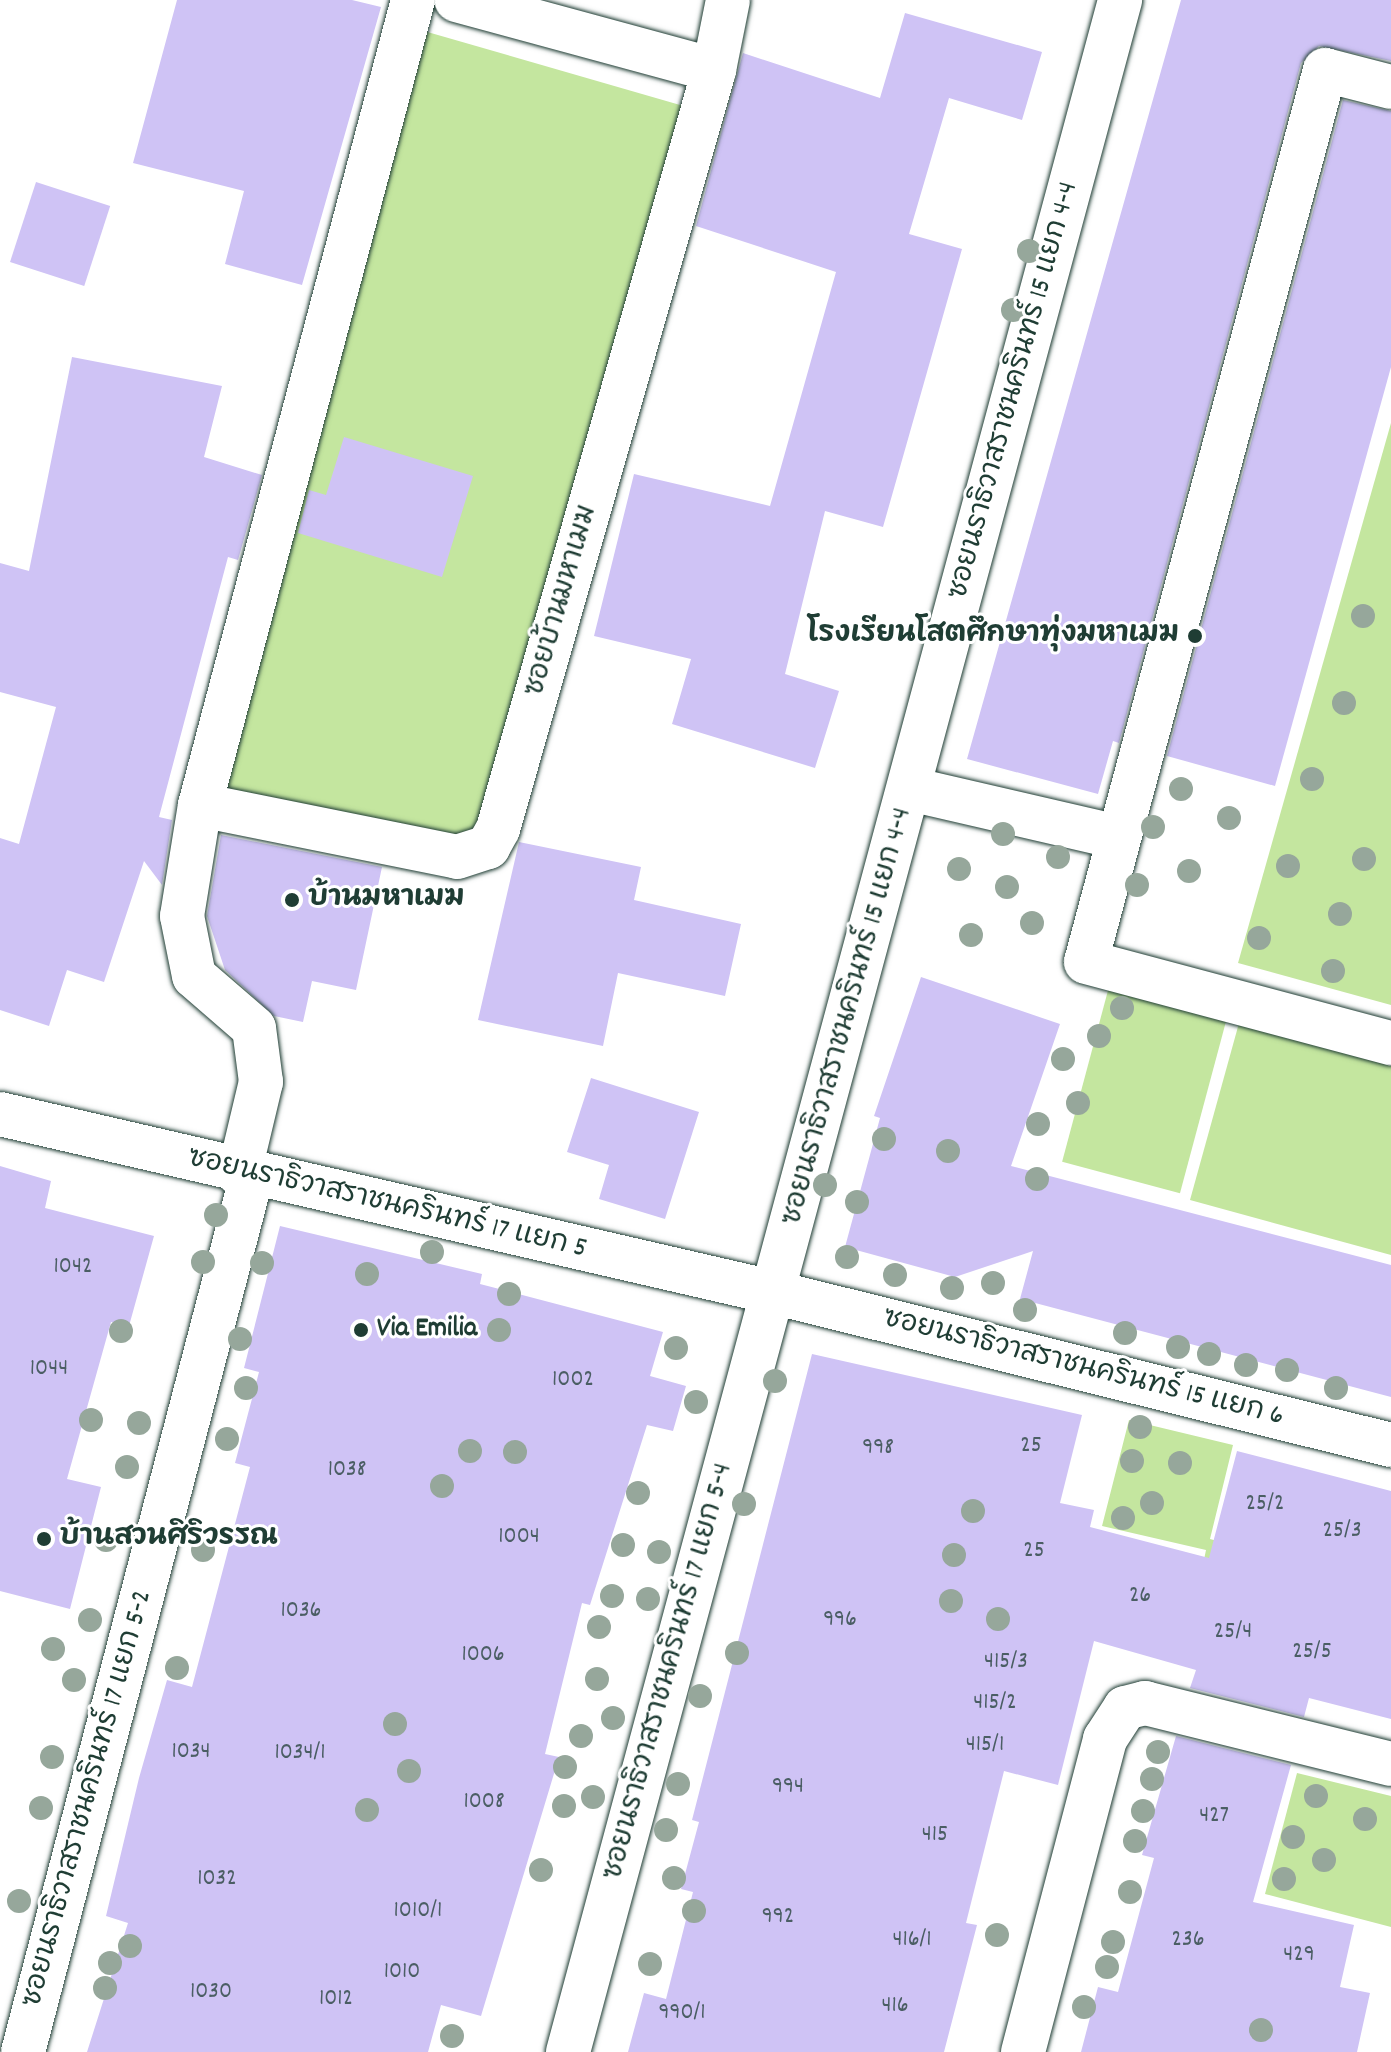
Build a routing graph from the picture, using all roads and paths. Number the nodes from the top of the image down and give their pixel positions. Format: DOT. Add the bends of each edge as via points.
graph roads {
  1 [pos="413,0"];
  2 [pos="456,0"];
  3 [pos="728,0"];
  4 [pos="1120,0"];
  5 [pos="714,70"];
  6 [pos="1391,87"];
  7 [pos="910,789"];
  8 [pos="200,805"];
  9 [pos="1114,836"];
  10 [pos="1391,1043"];
  11 [pos="0,1114"];
  12 [pos="246,1174"];
  13 [pos="776,1293"];
  14 [pos="1391,1445"];
  15 [pos="1391,1764"];
  16 [pos="23,2052"];
  17 [pos="568,2052"];
  18 [pos="1023,2052"];
  1 -- 8 [label="street"];
  2 -- 5 [label="street"];
  3 -- 5 [label="street, ซอยบ้านมหาเมฆ"];
  4 -- 7 [label="street, ซอยนราธิวาสราชนครินทร์ 15 แยก 4-4"];
  5 -- 8 [label="street, ซอยบ้านมหาเมฆ" via="488,847 457,857"];
  6 -- 9 [label="street" via="1325,70"];
  7 -- 9 [label="street"];
  7 -- 13 [label="street, ซอยนราธิวาสราชนครินทร์ 15 แยก 4-4"];
  8 -- 12 [label="street" via="182,916 185,948 194,976 254,1028 261,1082"];
  9 -- 10 [label="street" via="1086,962"];
  11 -- 12 [label="street, ซอยนราธิวาสราชนครินทร์ 17 แยก 5"];
  12 -- 13 [label="street, ซอยนราธิวาสราชนครินทร์ 17 แยก 5"];
  12 -- 16 [label="street, ซอยนราธิวาสราชนครินทร์ 17 แยก 5-2"];
  13 -- 14 [label="street, ซอยนราธิวาสราชนครินทร์ 15 แยก 6"];
  13 -- 17 [label="street, ซอยนราธิวาสราชนครินทร์ 17 แยก 5-4" via="667,1667"];
  15 -- 18 [label="street" via="1145,1703 1125,1708 1105,1739"];
}
